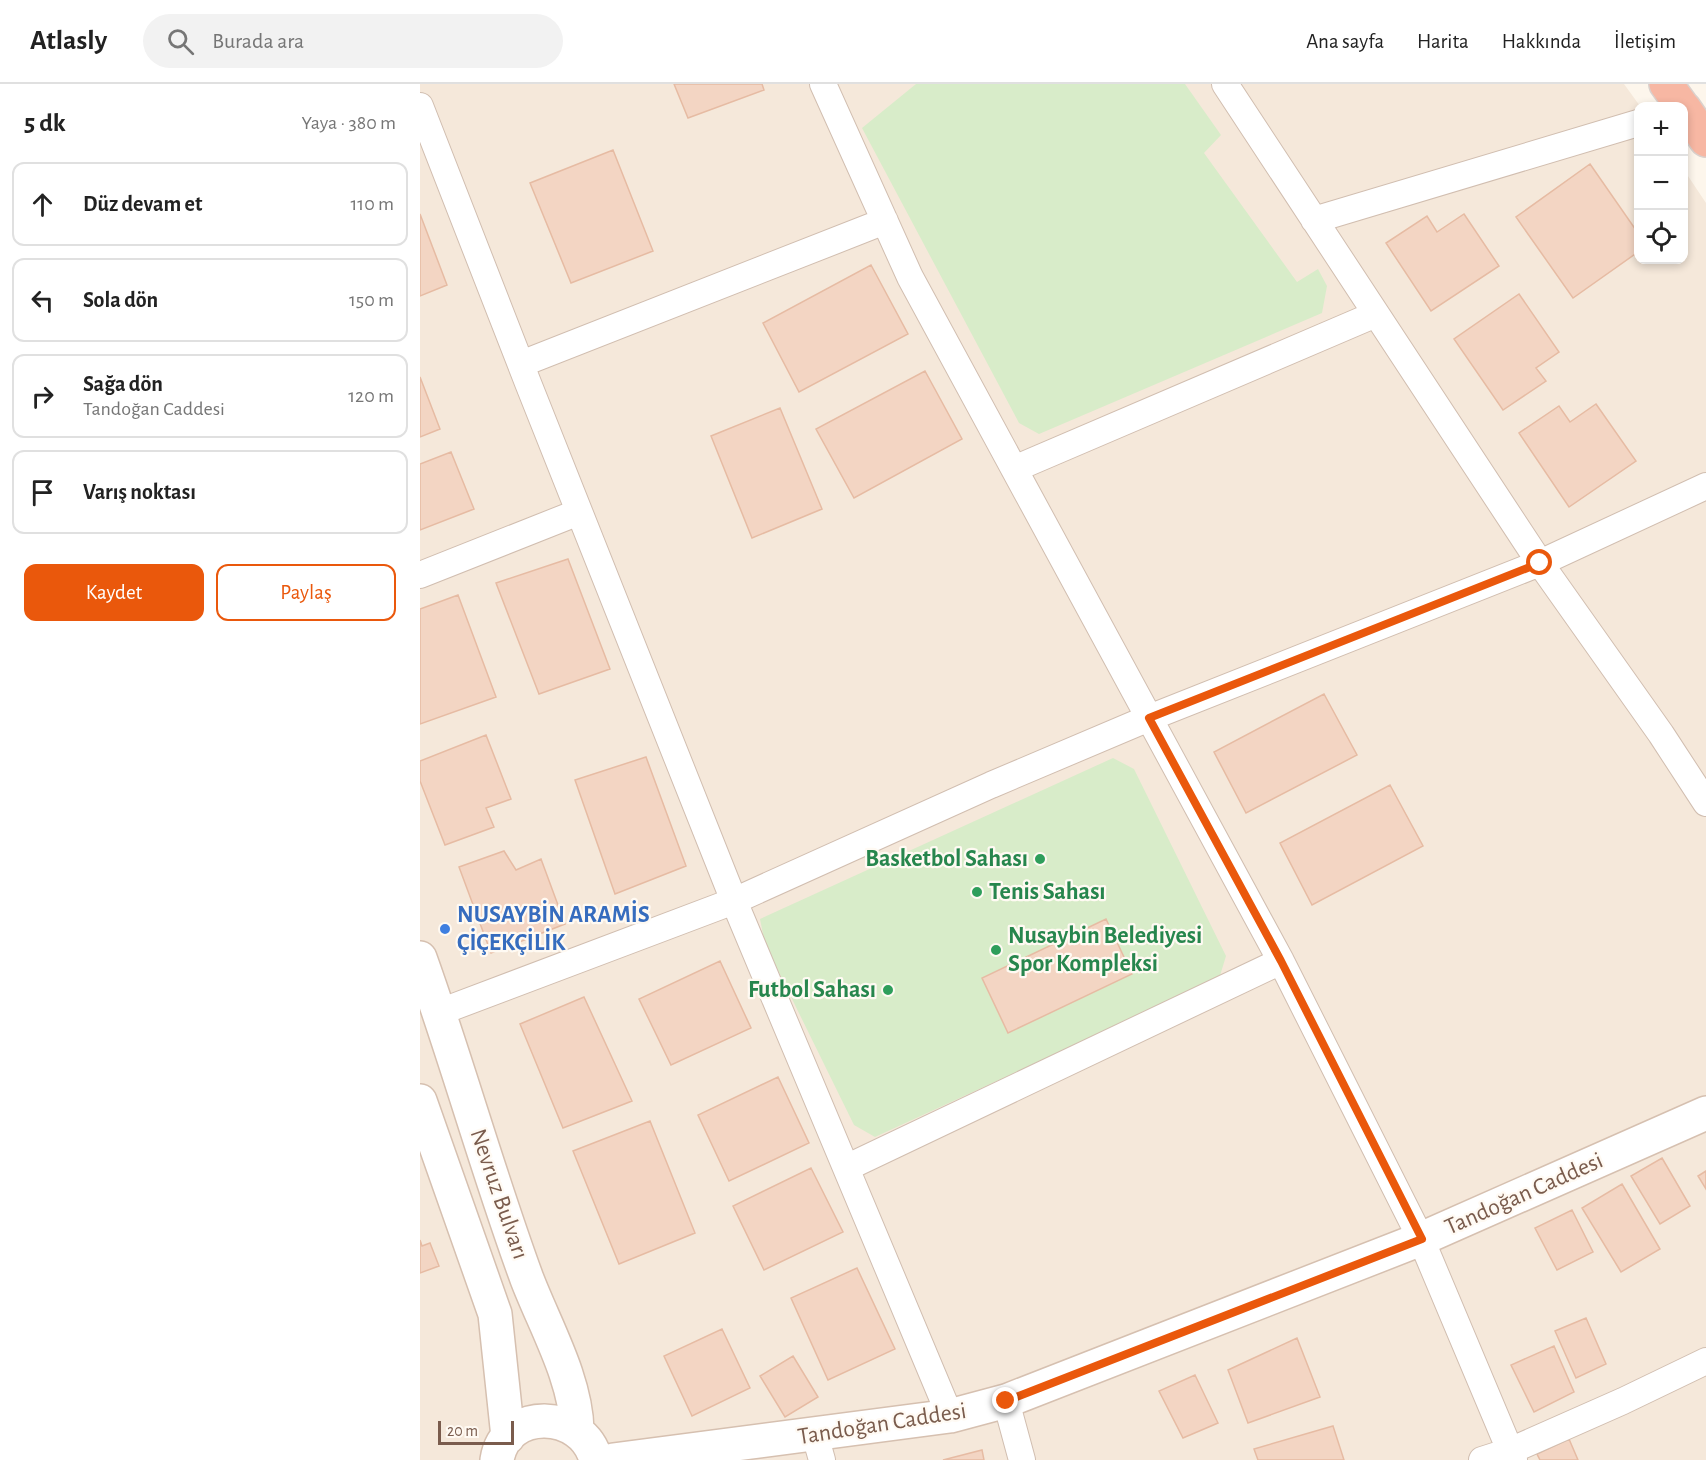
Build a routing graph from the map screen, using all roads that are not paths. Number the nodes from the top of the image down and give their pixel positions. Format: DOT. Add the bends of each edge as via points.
graph roads {
  1 [pos="823,84"];
  2 [pos="1225,84"];
  3 [pos="1666,84"];
  4 [pos="1679,102"];
  5 [pos="420,106"];
  6 [pos="1688,115"];
  7 [pos="1634,124"];
  8 [pos="1706,141"];
  9 [pos="1314,220"];
  10 [pos="885,221"];
  11 [pos="1376,314"];
  12 [pos="521,364"];
  13 [pos="1014,469"];
  14 [pos="1706,486"];
  15 [pos="579,512"];
  16 [pos="1540,563"];
  17 [pos="420,575"];
  18 [pos="1149,718"];
  19 [pos="1706,803"];
  20 [pos="734,901"];
  21 [pos="420,958"];
  22 [pos="1281,961"];
  23 [pos="440,1012"];
  24 [pos="420,1101"];
  25 [pos="1706,1113"];
  26 [pos="846,1168"];
  27 [pos="1422,1239"];
  28 [pos="1706,1361"];
  29 [pos="1006,1401"];
  30 [pos="950,1416"];
  31 [pos="577,1430"];
  32 [pos="818,1447"];
  33 [pos="503,1449"];
  34 [pos="1512,1456"];
  35 [pos="596,1460"];
  36 [pos="613,1460"];
  37 [pos="1022,1460"];
  38 [pos="1482,1460"];
  1 -- 10 [label="street"];
  2 -- 9 [label="street"];
  3 -- 4 [label="highway"];
  5 -- 12 [label="street"];
  6 -- 8 [label="highway"];
  7 -- 9 [label="street"];
  9 -- 11 [label="street"];
  10 -- 12 [label="street"];
  10 -- 13 [label="street" via="910,277"];
  11 -- 13 [label="street"];
  11 -- 16 [label="street"];
  12 -- 15 [label="street"];
  13 -- 18 [label="street"];
  14 -- 16 [label="street"];
  15 -- 17 [label="street"];
  15 -- 20 [label="street"];
  16 -- 18 [label="street"];
  16 -- 19 [label="street"];
  18 -- 20 [label="street"];
  18 -- 22 [label="street"];
  20 -- 23 [label="street"];
  20 -- 26 [label="street"];
  21 -- 23 [label="street, Nevruz Bulvarı"];
  22 -- 26 [label="street"];
  22 -- 27 [label="street"];
  23 -- 31 [label="street, Nevruz Bulvarı" via="528,1279 558,1353 577,1412"];
  24 -- 33 [label="street, Nevruz Bulvarı" via="495,1314"];
  25 -- 27 [label="street, Tandoğan Caddesi"];
  26 -- 30 [label="street"];
  27 -- 29 [label="street, Tandoğan Caddesi"];
  27 -- 34 [label="street"];
  28 -- 34 [label="street"];
  29 -- 30 [label="street, Tandoğan Caddesi"];
  29 -- 37 [label="street"];
  30 -- 32 [label="street, Tandoğan Caddesi"];
  31 -- 33 [label="street" via="546,1420 531,1422 516,1430"];
  31 -- 35 [label="street"];
  32 -- 36 [label="street, Tandoğan Caddesi"];
  34 -- 38 [label="street"];
}
